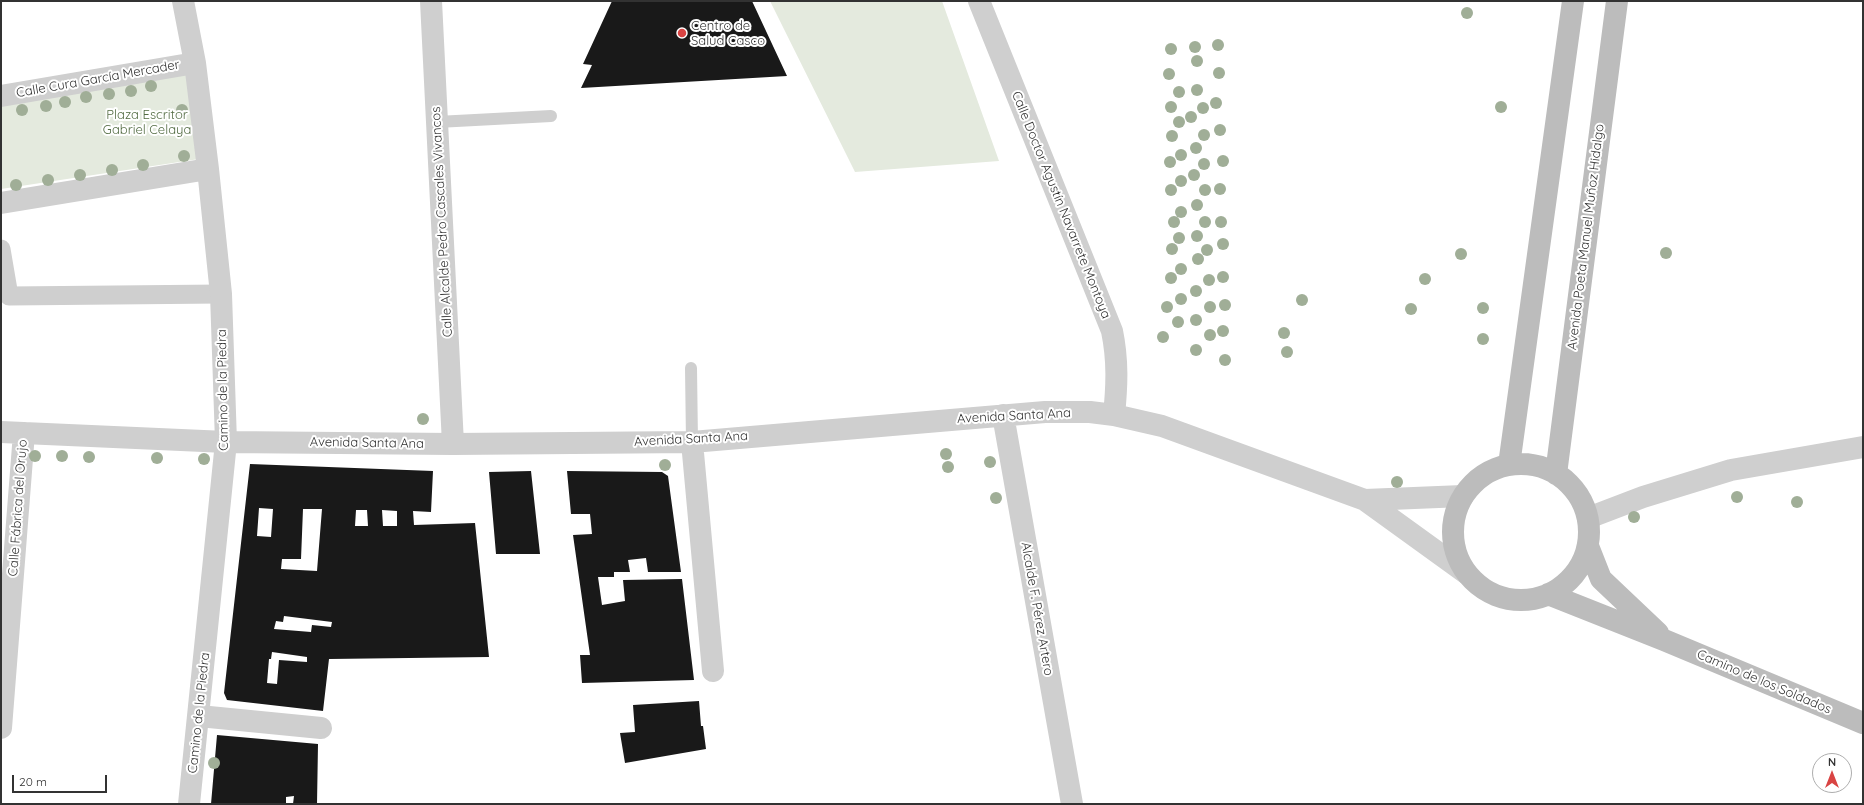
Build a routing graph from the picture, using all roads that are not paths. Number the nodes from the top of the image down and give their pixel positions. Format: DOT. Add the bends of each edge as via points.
graph roads {
  1 [pos="183,1"];
  2 [pos="431,1"];
  3 [pos="979,1"];
  4 [pos="1573,1"];
  5 [pos="1617,1"];
  6 [pos="195,63"];
  7 [pos="1,96"];
  8 [pos="551,116"];
  9 [pos="437,122"];
  10 [pos="208,169"];
  11 [pos="1,203"];
  12 [pos="1,249"];
  13 [pos="221,294"];
  14 [pos="691,368"];
  15 [pos="1003,415"];
  16 [pos="1114,415"];
  17 [pos="1,432"];
  18 [pos="24,433"];
  19 [pos="226,442"];
  20 [pos="692,442"];
  21 [pos="453,444"];
  22 [pos="1863,447"];
  23 [pos="1509,465"];
  24 [pos="1556,474"];
  25 [pos="1463,496"];
  26 [pos="1365,500"];
  27 [pos="1588,518"];
  28 [pos="1588,546"];
  29 [pos="1466,573"];
  30 [pos="1548,594"];
  31 [pos="1664,640"];
  32 [pos="713,671"];
  33 [pos="199,716"];
  34 [pos="1863,723"];
  35 [pos="1,728"];
  36 [pos="321,728"];
  37 [pos="189,804"];
  38 [pos="1072,804"];
  1 -- 6 [label="street, Camino de la Piedra"];
  2 -- 9 [label="street, Calle Alcalde Pedro Cascales Vivancos"];
  3 -- 16 [label="street, Calle Doctor Agustín Navarrete Montoya" via="1112,331 1117,353"];
  4 -- 23 [label="main road"];
  5 -- 24 [label="main road, Avenida Poeta Manuel Muñoz Hidalgo"];
  6 -- 7 [label="street, Calle Cura García Mercader"];
  6 -- 10 [label="street, Camino de la Piedra"];
  8 -- 9 [label="lane"];
  9 -- 21 [label="street, Calle Alcalde Pedro Cascales Vivancos"];
  10 -- 11 [label="street"];
  10 -- 13 [label="street, Camino de la Piedra"];
  12 -- 13 [label="street" via="9,296"];
  13 -- 19 [label="street, Camino de la Piedra"];
  14 -- 20 [label="lane"];
  15 -- 16 [label="street, Avenida Santa Ana" via="1090,412"];
  15 -- 20 [label="street, Avenida Santa Ana"];
  15 -- 38 [label="street, Alcalde F. Pérez Artero"];
  16 -- 26 [label="street, Avenida Santa Ana" via="1162,426"];
  17 -- 18 [label="street, Avenida Santa Ana"];
  18 -- 19 [label="street, Avenida Santa Ana"];
  18 -- 35 [label="street, Calle Fábrica del Orujo"];
  19 -- 21 [label="street, Avenida Santa Ana"];
  19 -- 33 [label="street, Camino de la Piedra"];
  20 -- 21 [label="street, Avenida Santa Ana"];
  20 -- 32 [label="street"];
  22 -- 27 [label="street" via="1731,470 1643,497"];
  23 -- 24 [label="main road" via="1541,467"];
  23 -- 25 [label="main road" via="1490,471 1475,482"];
  24 -- 27 [label="main road" via="1571,485 1581,500"];
  25 -- 26 [label="street"];
  25 -- 29 [label="main road" via="1455,515 1452,535 1457,555"];
  26 -- 29 [label="street"];
  27 -- 28 [label="main road"];
  28 -- 30 [label="main road" via="1580,566 1566,583"];
  28 -- 31 [label="main road, Camino de los Soldados" via="1601,579"];
  29 -- 30 [label="main road" via="1482,588 1503,598 1526,600"];
  30 -- 31 [label="main road, Camino de los Soldados"];
  31 -- 34 [label="main road, Camino de los Soldados"];
  33 -- 36 [label="street"];
  33 -- 37 [label="street, Camino de la Piedra"];
}
